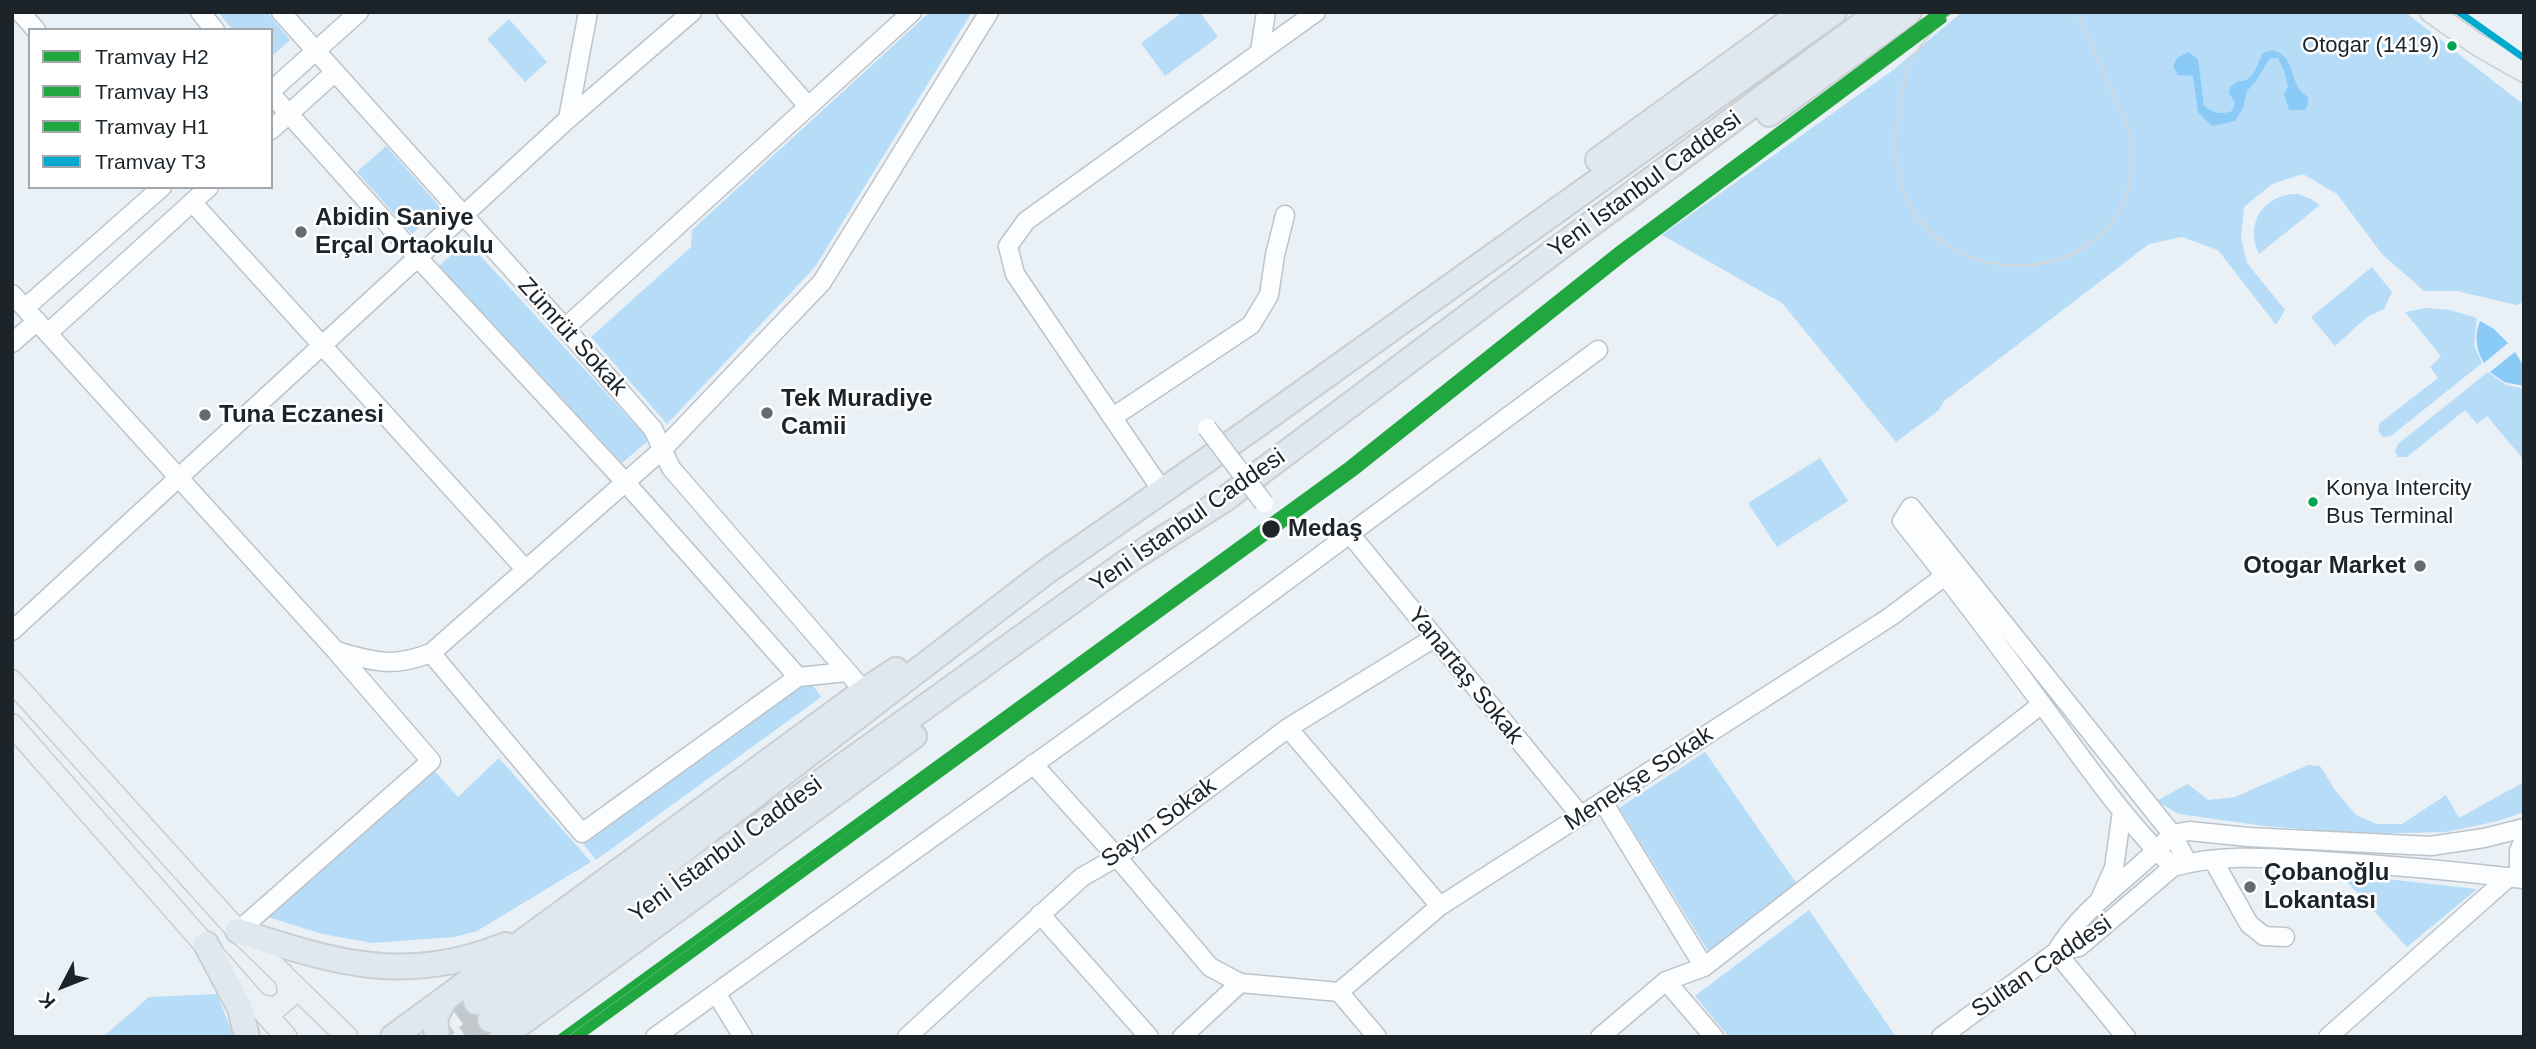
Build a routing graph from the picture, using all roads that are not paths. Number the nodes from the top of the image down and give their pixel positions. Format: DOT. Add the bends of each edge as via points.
graph roads {
  1 [pos="20,12"];
  2 [pos="200,12"];
  3 [pos="281,12"];
  4 [pos="359,12"];
  5 [pos="588,12"];
  6 [pos="692,12"];
  7 [pos="726,12"];
  8 [pos="912,12"];
  9 [pos="989,12"];
  10 [pos="1266,12"];
  11 [pos="1316,12"];
  12 [pos="1802,12"];
  13 [pos="1834,12"];
  14 [pos="1879,12"];
  15 [pos="1909,12"];
  16 [pos="2431,12"];
  17 [pos="34,28"];
  18 [pos="213,28"];
  19 [pos="1260,51"];
  20 [pos="317,52"];
  21 [pos="2524,71"];
  22 [pos="335,72"];
  23 [pos="273,91"];
  24 [pos="273,95"];
  25 [pos="808,106"];
  26 [pos="289,114"];
  27 [pos="568,119"];
  28 [pos="273,128"];
  29 [pos="160,189"];
  30 [pos="207,189"];
  31 [pos="192,202"];
  32 [pos="1285,215"];
  33 [pos="463,216"];
  34 [pos="418,258"];
  35 [pos="30,314"];
  36 [pos="565,328"];
  37 [pos="12,343"];
  38 [pos="323,346"];
  39 [pos="1364,349"];
  40 [pos="1598,350"];
  41 [pos="1383,381"];
  42 [pos="1113,417"];
  43 [pos="1207,428"];
  44 [pos="662,450"];
  45 [pos="180,479"];
  46 [pos="626,482"];
  47 [pos="1163,492"];
  48 [pos="1225,499"];
  49 [pos="1264,503"];
  50 [pos="1350,534"];
  51 [pos="526,570"];
  52 [pos="1046,572"];
  53 [pos="1946,575"];
  54 [pos="12,631"];
  55 [pos="1434,638"];
  56 [pos="336,651"];
  57 [pos="431,653"];
  58 [pos="847,672"];
  59 [pos="798,677"];
  60 [pos="12,681"];
  61 [pos="864,691"];
  62 [pos="2042,704"];
  63 [pos="12,725"];
  64 [pos="1288,728"];
  65 [pos="1033,764"];
  66 [pos="1602,802"];
  67 [pos="2122,811"];
  68 [pos="1581,816"];
  69 [pos="2524,828"];
  70 [pos="2172,834"];
  71 [pos="2524,838"];
  72 [pos="2157,852"];
  73 [pos="1117,858"];
  74 [pos="2213,860"];
  75 [pos="2181,865"];
  76 [pos="2517,878"];
  77 [pos="2098,903"];
  78 [pos="1440,906"];
  79 [pos="1040,914"];
  80 [pos="238,932"];
  81 [pos="532,935"];
  82 [pos="2285,937"];
  83 [pos="206,944"];
  84 [pos="2056,952"];
  85 [pos="1704,967"];
  86 [pos="283,974"];
  87 [pos="1666,981"];
  88 [pos="1240,983"];
  89 [pos="1339,992"];
  90 [pos="716,993"];
  91 [pos="445,999"];
  92 [pos="258,1005"];
  93 [pos="489,1019"];
  94 [pos="518,1028"];
  95 [pos="247,1037"];
  96 [pos="285,1037"];
  97 [pos="347,1037"];
  98 [pos="393,1037"];
  99 [pos="437,1037"];
  100 [pos="655,1037"];
  101 [pos="743,1037"];
  102 [pos="907,1037"];
  103 [pos="1149,1037"];
  104 [pos="1182,1037"];
  105 [pos="1377,1037"];
  106 [pos="1600,1037"];
  107 [pos="1714,1037"];
  108 [pos="1941,1037"];
  109 [pos="2126,1037"];
  110 [pos="2328,1037"];
  1 -- 17 [label="street"];
  2 -- 18 [label="street"];
  3 -- 20 [label="street, Zümrüt Sokak"];
  4 -- 20 [label="street"];
  5 -- 27 [label="street"];
  6 -- 27 [label="street"];
  7 -- 25 [label="street"];
  8 -- 25 [label="street"];
  9 -- 44 [label="street" via="822,282"];
  10 -- 19 [label="street"];
  11 -- 19 [label="street"];
  12 -- 39 [label="highway" via="1430,284"];
  13 -- 39 [label="highway, Yeni İstanbul Caddesi"];
  14 -- 41 [label="highway, Yeni İstanbul Caddesi"];
  15 -- 41 [label="highway" via="1456,341"];
  16 -- 21 [label="main road" via="2478,46"];
  19 -- 42 [label="street" via="1026,221 1008,246 1015,274"];
  20 -- 22 [label="street, Zümrüt Sokak"];
  20 -- 23 [label="street"];
  22 -- 26 [label="street"];
  22 -- 33 [label="street, Zümrüt Sokak"];
  24 -- 26 [label="street"];
  25 -- 36 [label="street"];
  26 -- 28 [label="street"];
  26 -- 34 [label="street"];
  27 -- 33 [label="street"];
  29 -- 35 [label="street"];
  30 -- 31 [label="street"];
  31 -- 35 [label="street"];
  31 -- 38 [label="street"];
  32 -- 42 [label="street" via="1269,295 1251,325"];
  33 -- 34 [label="street"];
  33 -- 36 [label="street, Zümrüt Sokak"];
  34 -- 38 [label="street"];
  34 -- 46 [label="street"];
  35 -- 37 [label="street"];
  35 -- 45 [label="street"];
  36 -- 44 [label="street, Zümrüt Sokak" via="653,429"];
  38 -- 45 [label="street"];
  38 -- 51 [label="street"];
  39 -- 47 [label="highway, Yeni İstanbul Caddesi"];
  40 -- 50 [label="street"];
  41 -- 48 [label="highway, Yeni İstanbul Caddesi"];
  42 -- 47 [label="street"];
  43 -- 49 [label="street, bridge"];
  44 -- 46 [label="street"];
  44 -- 58 [label="street, Zümrüt Sokak" via="671,468"];
  45 -- 54 [label="street"];
  45 -- 56 [label="street"];
  46 -- 51 [label="street"];
  46 -- 59 [label="street"];
  47 -- 52 [label="highway, Yeni İstanbul Caddesi"];
  48 -- 93 [label="highway, Yeni İstanbul Caddesi" via="1125,563"];
  48 -- 94 [label="highway" via="1131,577"];
  50 -- 55 [label="street, Yanartaş Sokak"];
  50 -- 65 [label="street"];
  51 -- 57 [label="street"];
  52 -- 61 [label="highway"];
  52 -- 93 [label="highway, Yeni İstanbul Caddesi" via="656,871"];
  53 -- 62 [label="street"];
  53 -- 66 [label="street, Menekşe Sokak" via="1890,617"];
  53 -- 70 [label="street" via="1902,521 1911,506"];
  55 -- 64 [label="street, Sayın Sokak"];
  55 -- 68 [label="street, Yanartaş Sokak"];
  56 -- 57 [label="street" via="372,661 406,662"];
  56 -- 80 [label="street" via="431,761"];
  57 -- 59 [label="street" via="582,833"];
  58 -- 59 [label="street"];
  58 -- 61 [label="street, Zümrüt Sokak"];
  60 -- 80 [label="main road"];
  61 -- 81 [label="highway"];
  62 -- 67 [label="street"];
  62 -- 85 [label="street"];
  63 -- 83 [label="main road"];
  64 -- 73 [label="street, Sayın Sokak"];
  64 -- 78 [label="street"];
  65 -- 73 [label="street"];
  65 -- 90 [label="street"];
  66 -- 68 [label="street, Menekşe Sokak"];
  66 -- 85 [label="street"];
  67 -- 72 [label="street"];
  67 -- 77 [label="street" via="2114,868"];
  68 -- 78 [label="street, Menekşe Sokak"];
  69 -- 70 [label="street" via="2431,846 2189,831"];
  70 -- 72 [label="street"];
  70 -- 75 [label="street"];
  71 -- 76 [label="street"];
  72 -- 75 [label="street"];
  72 -- 77 [label="street"];
  73 -- 79 [label="street, Sayın Sokak" via="1082,877"];
  73 -- 88 [label="street" via="1210,967"];
  74 -- 75 [label="street"];
  74 -- 76 [label="street" via="2242,856"];
  74 -- 82 [label="street" via="2249,924 2264,936"];
  75 -- 84 [label="street, Sultan Caddesi" via="2079,947"];
  76 -- 110 [label="street"];
  77 -- 84 [label="street" via="2068,931"];
  78 -- 89 [label="street, Menekşe Sokak"];
  79 -- 102 [label="street, Sayın Sokak"];
  79 -- 103 [label="street"];
  80 -- 81 [label="highway" via="322,958 370,967 456,961"];
  80 -- 86 [label="main road"];
  81 -- 91 [label="highway"];
  83 -- 92 [label="main road"];
  83 -- 95 [label="highway" via="240,1008"];
  84 -- 108 [label="street, Sultan Caddesi"];
  84 -- 109 [label="street"];
  85 -- 87 [label="street"];
  86 -- 92 [label="main road" via="288,998 276,1009"];
  86 -- 97 [label="main road"];
  87 -- 106 [label="street"];
  87 -- 107 [label="street"];
  88 -- 89 [label="street"];
  88 -- 104 [label="street"];
  89 -- 105 [label="street"];
  90 -- 100 [label="street"];
  90 -- 101 [label="street"];
  91 -- 98 [label="highway"];
  91 -- 99 [label="highway" via="435,1018"];
  92 -- 96 [label="main road"];
  93 -- 94 [label="highway"];
}
